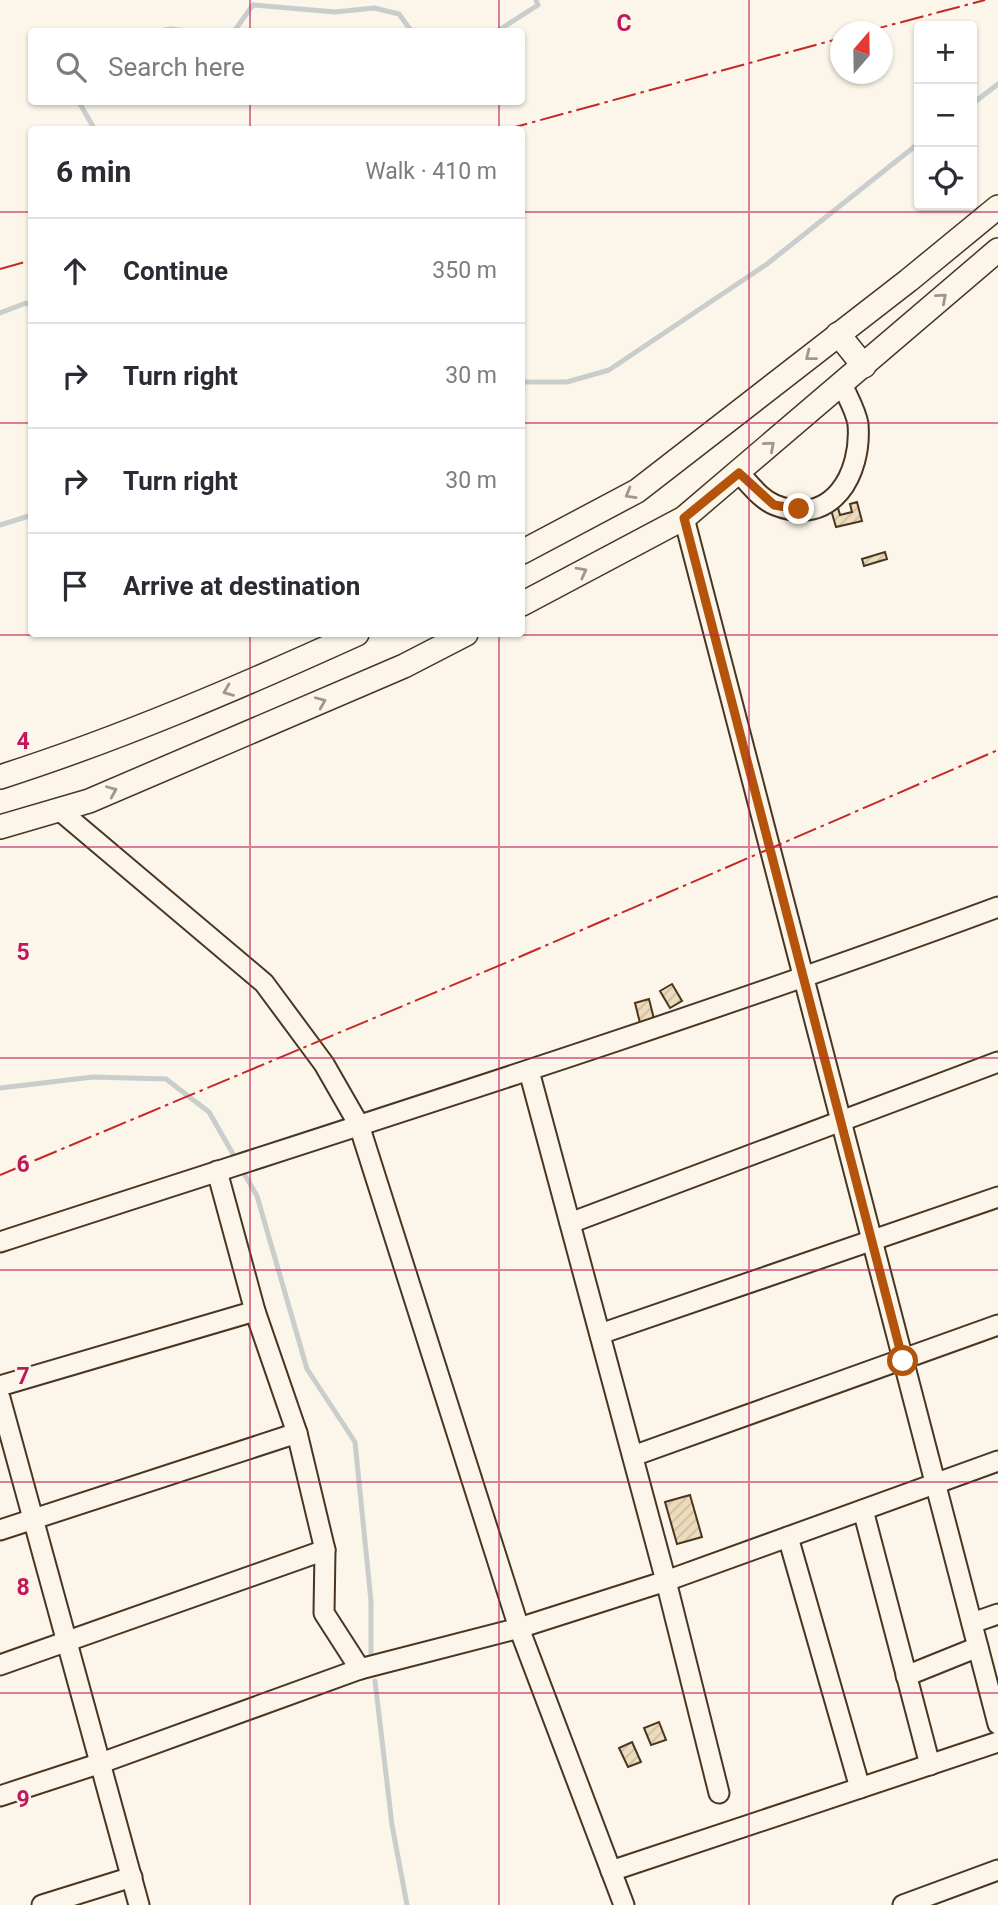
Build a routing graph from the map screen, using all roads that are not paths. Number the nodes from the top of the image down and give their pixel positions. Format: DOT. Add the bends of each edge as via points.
graph roads {
  1 [pos="998,207"];
  2 [pos="998,250"];
  3 [pos="838,334"];
  4 [pos="864,366"];
  5 [pos="842,383"];
  6 [pos="739,473"];
  7 [pos="684,518"];
  8 [pos="525,550"];
  9 [pos="525,602"];
  10 [pos="350,637"];
  11 [pos="460,637"];
  12 [pos="0,777"];
  13 [pos="58,809"];
  14 [pos="0,827"];
  15 [pos="998,907"];
  16 [pos="803,977"];
  17 [pos="998,1062"];
  18 [pos="529,1071"];
  19 [pos="841,1122"];
  20 [pos="359,1125"];
  21 [pos="223,1169"];
  22 [pos="998,1197"];
  23 [pos="570,1223"];
  24 [pos="0,1242"];
  25 [pos="873,1242"];
  26 [pos="255,1311"];
  27 [pos="998,1325"];
  28 [pos="600,1334"];
  29 [pos="903,1361"];
  30 [pos="0,1386"];
  31 [pos="0,1398"];
  32 [pos="297,1433"];
  33 [pos="633,1456"];
  34 [pos="998,1461"];
  35 [pos="935,1484"];
  36 [pos="863,1510"];
  37 [pos="33,1520"];
  38 [pos="0,1531"];
  39 [pos="788,1537"];
  40 [pos="325,1550"];
  41 [pos="666,1580"];
  42 [pos="998,1614"];
  43 [pos="972,1623"];
  44 [pos="519,1628"];
  45 [pos="68,1643"];
  46 [pos="978,1647"];
  47 [pos="0,1665"];
  48 [pos="360,1669"];
  49 [pos="906,1676"];
  50 [pos="998,1724"];
  51 [pos="998,1742"];
  52 [pos="101,1763"];
  53 [pos="930,1765"];
  54 [pos="860,1788"];
  55 [pos="719,1793"];
  56 [pos="0,1796"];
  57 [pos="998,1870"];
  58 [pos="611,1871"];
  59 [pos="132,1877"];
  60 [pos="41,1905"];
  61 [pos="139,1905"];
  62 [pos="624,1905"];
  63 [pos="904,1905"];
  1 -- 3 [label="main road"];
  4 -- 2 [label="main road, one-way"];
  3 -- 4 [label="main road"];
  3 -- 8 [label="main road, one-way" via="637,491"];
  4 -- 5 [label="main road"];
  6 -- 5 [label="main road, one-way"];
  5 -- 6 [label="street" via="858,421 858,435 849,477 835,499 811,509 786,508 762,498"];
  6 -- 7 [label="main road"];
  9 -- 7 [label="main road, one-way"];
  7 -- 16 [label="street"];
  10 -- 12 [label="main road, one-way" via="82,751"];
  13 -- 11 [label="main road, one-way" via="89,801 404,666"];
  13 -- 14 [label="main road"];
  13 -- 20 [label="street" via="264,983 324,1064"];
  15 -- 16 [label="street"];
  16 -- 18 [label="street"];
  16 -- 19 [label="street"];
  17 -- 19 [label="street"];
  18 -- 20 [label="street"];
  18 -- 23 [label="street"];
  19 -- 23 [label="street"];
  19 -- 25 [label="street"];
  20 -- 21 [label="street"];
  20 -- 44 [label="street"];
  21 -- 24 [label="street"];
  21 -- 26 [label="street"];
  22 -- 25 [label="street"];
  23 -- 28 [label="street"];
  25 -- 28 [label="street"];
  25 -- 29 [label="street"];
  26 -- 30 [label="street"];
  26 -- 32 [label="street"];
  27 -- 29 [label="street"];
  28 -- 33 [label="street"];
  29 -- 33 [label="street"];
  29 -- 35 [label="street"];
  31 -- 37 [label="street"];
  32 -- 37 [label="street"];
  32 -- 40 [label="street"];
  33 -- 41 [label="street"];
  34 -- 35 [label="street"];
  35 -- 36 [label="street"];
  35 -- 43 [label="street"];
  36 -- 39 [label="street"];
  36 -- 49 [label="street"];
  37 -- 38 [label="street"];
  37 -- 45 [label="street"];
  39 -- 41 [label="street"];
  39 -- 54 [label="street"];
  40 -- 45 [label="street"];
  40 -- 48 [label="street" via="324,1613"];
  41 -- 44 [label="street"];
  41 -- 55 [label="street"];
  42 -- 43 [label="street"];
  43 -- 46 [label="street"];
  44 -- 48 [label="street"];
  44 -- 58 [label="street"];
  45 -- 47 [label="street"];
  45 -- 52 [label="street"];
  46 -- 49 [label="street"];
  46 -- 50 [label="street"];
  48 -- 52 [label="street"];
  49 -- 53 [label="street"];
  51 -- 53 [label="street"];
  52 -- 56 [label="street"];
  52 -- 59 [label="street"];
  53 -- 54 [label="street"];
  54 -- 58 [label="street"];
  57 -- 63 [label="street"];
  58 -- 62 [label="street"];
  59 -- 60 [label="street"];
  59 -- 61 [label="street"];
}
